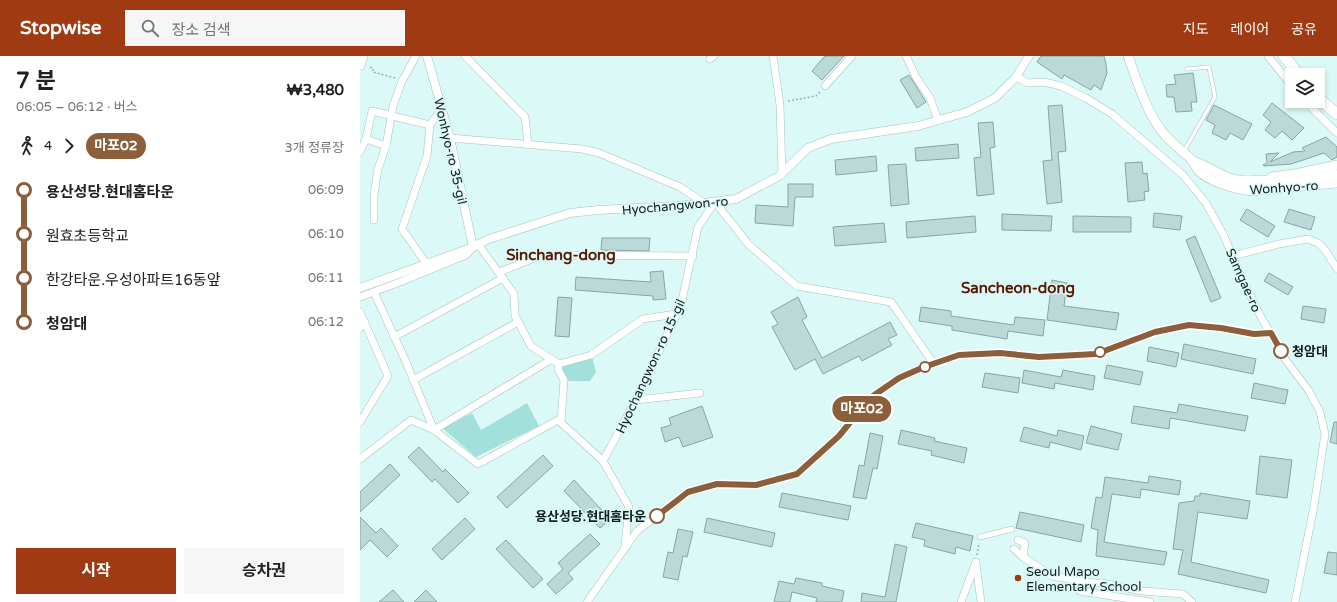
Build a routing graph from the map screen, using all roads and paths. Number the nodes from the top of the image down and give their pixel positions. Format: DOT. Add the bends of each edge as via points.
graph roads {
  1 [pos="364,56"];
  2 [pos="416,56"];
  3 [pos="427,56"];
  4 [pos="465,56"];
  5 [pos="773,56"];
  6 [pos="852,56"];
  7 [pos="906,56"];
  8 [pos="1029,56"];
  9 [pos="1128,56"];
  10 [pos="1268,56"];
  11 [pos="1284,56"];
  12 [pos="361,65"];
  13 [pos="1294,68"];
  14 [pos="1187,69"];
  15 [pos="1016,77"];
  16 [pos="1285,77"];
  17 [pos="402,81"];
  18 [pos="825,86"];
  19 [pos="785,102"];
  20 [pos="1325,104"];
  21 [pos="442,108"];
  22 [pos="1312,108"];
  23 [pos="1337,114"];
  24 [pos="390,115"];
  25 [pos="938,120"];
  26 [pos="430,125"];
  27 [pos="1337,133"];
  28 [pos="450,138"];
  29 [pos="366,139"];
  30 [pos="528,144"];
  31 [pos="386,146"];
  32 [pos="360,152"];
  33 [pos="1183,152"];
  34 [pos="1193,161"];
  35 [pos="1337,165"];
  36 [pos="782,174"];
  37 [pos="1337,175"];
  38 [pos="1243,181"];
  39 [pos="1337,183"];
  40 [pos="715,202"];
  41 [pos="704,203"];
  42 [pos="374,220"];
  43 [pos="475,245"];
  44 [pos="693,256"];
  45 [pos="1233,256"];
  46 [pos="426,263"];
  47 [pos="1337,269"];
  48 [pos="501,275"];
  49 [pos="360,288"];
  50 [pos="374,292"];
  51 [pos="360,296"];
  52 [pos="360,312"];
  53 [pos="676,314"];
  54 [pos="364,321"];
  55 [pos="518,322"];
  56 [pos="360,328"];
  57 [pos="1271,333"];
  58 [pos="394,337"];
  59 [pos="552,359"];
  60 [pos="559,364"];
  61 [pos="934,364"];
  62 [pos="413,380"];
  63 [pos="700,393"];
  64 [pos="636,400"];
  65 [pos="360,422"];
  66 [pos="561,422"];
  67 [pos="434,430"];
  68 [pos="360,459"];
  69 [pos="603,462"];
  70 [pos="1012,529"];
  71 [pos="980,537"];
  72 [pos="1018,540"];
  73 [pos="625,548"];
  74 [pos="1014,549"];
  75 [pos="1023,557"];
  76 [pos="976,562"];
  77 [pos="1080,591"];
  78 [pos="587,602"];
  79 [pos="961,602"];
  80 [pos="981,602"];
  81 [pos="1145,602"];
  82 [pos="1192,602"];
  83 [pos="1295,602"];
  1 -- 12 [label="street"];
  2 -- 17 [label="street"];
  3 -- 21 [label="street, Wonhyo-ro 35-gil"];
  4 -- 30 [label="street" via="525,117"];
  5 -- 36 [label="street" via="780,105"];
  6 -- 18 [label="street"];
  7 -- 25 [label="street" via="930,98"];
  8 -- 15 [label="street, Hyochangwon-ro"];
  9 -- 33 [label="main road, Wonhyo-ro" via="1155,121 1164,134"];
  10 -- 16 [label="street"];
  11 -- 13 [label="highway"];
  12 -- 17 [label="path" via="373,68 373,72"];
  14 -- 33 [label="lane" via="1209,67 1214,97"];
  15 -- 25 [label="street, Hyochangwon-ro" via="995,98 967,112"];
  15 -- 45 [label="street, Samgae-ro" via="1028,83 1044,82 1061,86 1118,118 1182,175 1206,202"];
  17 -- 24 [label="street"];
  18 -- 19 [label="path" via="816,96"];
  20 -- 23 [label="highway"];
  21 -- 26 [label="street"];
  21 -- 28 [label="street, Wonhyo-ro 35-gil"];
  22 -- 27 [label="street"];
  24 -- 26 [label="street"];
  24 -- 29 [label="street" via="372,111"];
  24 -- 31 [label="street"];
  25 -- 36 [label="street, Hyochangwon-ro" via="918,126 831,139 808,148"];
  26 -- 46 [label="street" via="427,156 402,229"];
  28 -- 30 [label="street"];
  28 -- 43 [label="street, Wonhyo-ro 35-gil"];
  29 -- 31 [label="street"];
  29 -- 32 [label="street"];
  30 -- 41 [label="street" via="599,153 680,188"];
  31 -- 42 [label="street" via="378,169"];
  33 -- 34 [label="main road, Wonhyo-ro"];
  34 -- 38 [label="main road, Wonhyo-ro" via="1204,164 1222,175"];
  34 -- 39 [label="main road, Wonhyo-ro" via="1198,170 1208,177 1224,185 1251,192"];
  35 -- 38 [label="main road, Wonhyo-ro"];
  36 -- 40 [label="street, Hyochangwon-ro" via="736,199"];
  37 -- 38 [label="highway" via="1293,181"];
  40 -- 41 [label="street, Hyochangwon-ro"];
  40 -- 44 [label="street, Hyochangwon-ro 15-gil" via="698,227"];
  40 -- 61 [label="street" via="749,245 797,286 891,302"];
  41 -- 43 [label="street, Hyochangwon-ro" via="570,213"];
  43 -- 46 [label="street, Hyochangwon-ro"];
  43 -- 48 [label="street"];
  43 -- 50 [label="street" via="466,255"];
  44 -- 48 [label="street" via="542,255"];
  44 -- 53 [label="street, Hyochangwon-ro 15-gil" via="681,305"];
  45 -- 47 [label="street" via="1308,239 1318,243 1326,251"];
  45 -- 57 [label="street, Samgae-ro" via="1241,277"];
  46 -- 49 [label="street, Hyochangwon-ro"];
  48 -- 55 [label="street" via="514,294 515,316"];
  48 -- 58 [label="street"];
  50 -- 51 [label="street"];
  50 -- 58 [label="street"];
  52 -- 54 [label="street"];
  53 -- 60 [label="street" via="643,319 591,355"];
  53 -- 64 [label="street, Hyochangwon-ro 15-gil"];
  54 -- 56 [label="street"];
  54 -- 65 [label="street" via="388,376"];
  55 -- 59 [label="street" via="531,346"];
  55 -- 62 [label="street"];
  57 -- 61 [label="street" via="1254,334 1189,325 1155,332 1096,354 1039,357 1000,353 959,355"];
  57 -- 83 [label="street, Samgae-ro" via="1285,359 1309,391 1320,412 1325,434"];
  58 -- 62 [label="street"];
  59 -- 60 [label="street"];
  59 -- 67 [label="street"];
  60 -- 66 [label="street" via="558,370 564,380"];
  61 -- 73 [label="street" via="899,378 870,398 839,436 797,474 756,485 717,484 688,492 637,532"];
  62 -- 67 [label="street"];
  63 -- 64 [label="street"];
  64 -- 69 [label="street, Hyochangwon-ro 15-gil"];
  66 -- 67 [label="street" via="558,420 478,464"];
  66 -- 69 [label="street"];
  67 -- 68 [label="street" via="410,420"];
  69 -- 73 [label="street" via="630,507"];
  70 -- 71 [label="street"];
  71 -- 76 [label="path"];
  72 -- 75 [label="street" via="1025,543"];
  73 -- 78 [label="street"];
  74 -- 75 [label="street"];
  75 -- 82 [label="street" via="1052,576 1142,591 1183,594"];
  76 -- 79 [label="street"];
  76 -- 80 [label="street"];
  77 -- 81 [label="street"];
}
